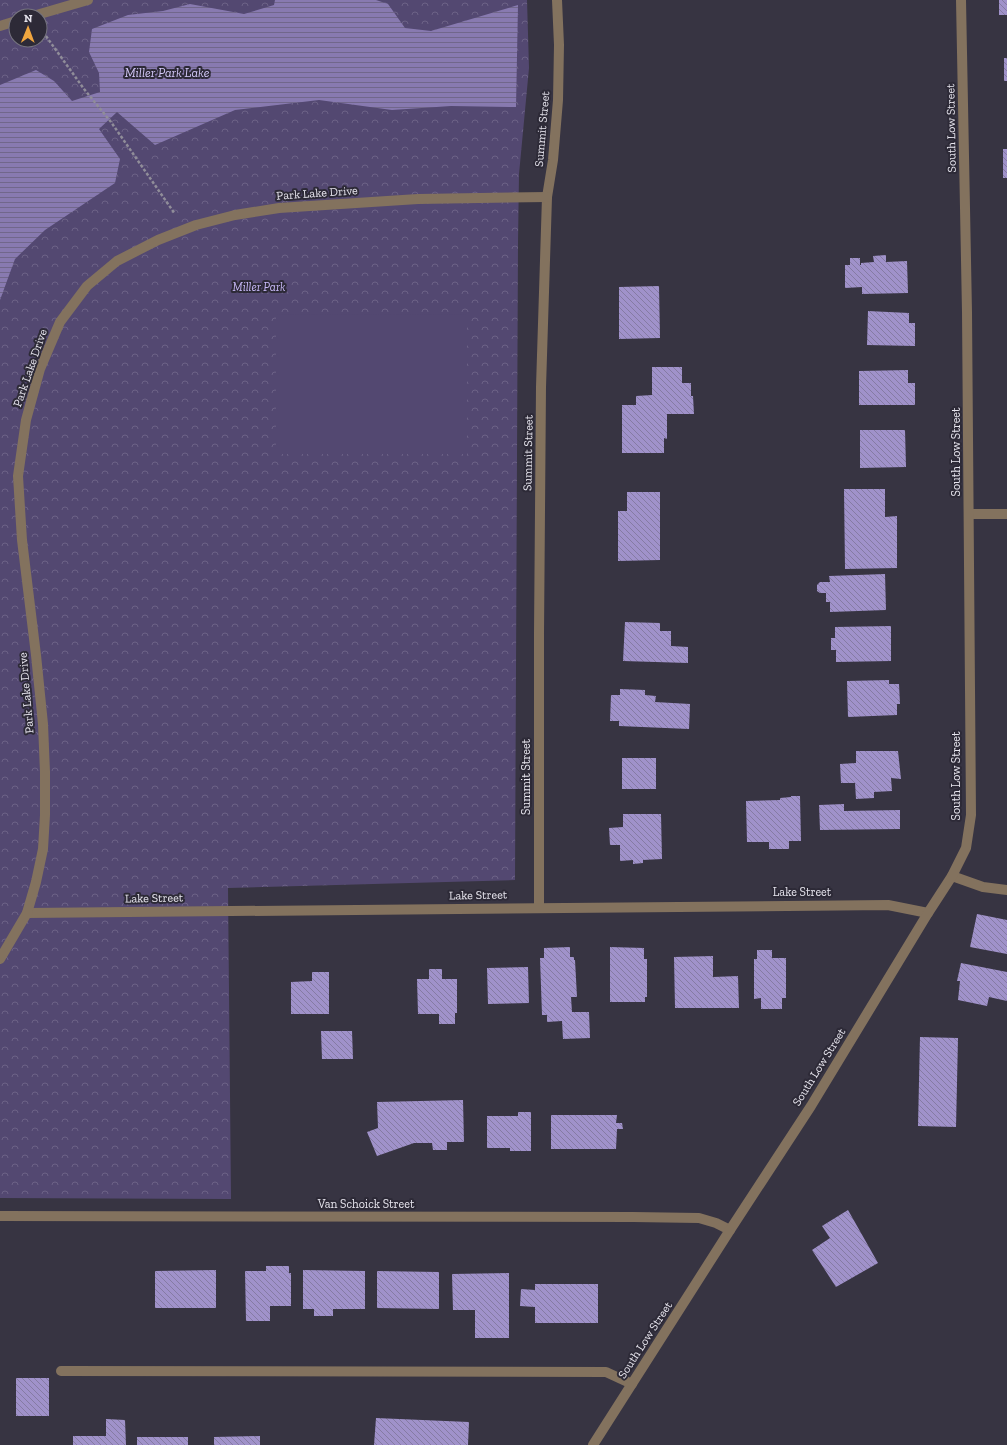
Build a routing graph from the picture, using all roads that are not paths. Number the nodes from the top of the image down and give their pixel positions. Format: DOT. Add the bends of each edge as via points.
graph roads {
  1 [pos="88,0"];
  2 [pos="556,0"];
  3 [pos="961,0"];
  4 [pos="48,12"];
  5 [pos="547,197"];
  6 [pos="969,514"];
  7 [pos="1007,514"];
  8 [pos="952,876"];
  9 [pos="1007,890"];
  10 [pos="539,907"];
  11 [pos="27,913"];
  12 [pos="928,913"];
  13 [pos="0,958"];
  14 [pos="0,1216"];
  15 [pos="730,1230"];
  16 [pos="61,1371"];
  17 [pos="632,1384"];
  18 [pos="593,1445"];
  1 -- 4 [label="street"];
  2 -- 5 [label="street, Summit Street" via="559,45 558,100"];
  3 -- 6 [label="street, South Low Street"];
  5 -- 10 [label="street, Summit Street" via="541,395"];
  5 -- 11 [label="street, Park Lake Drive" via="418,199 279,208 235,215 186,229 117,261 87,286 60,322 40,369 26,420 18,476 22,540 42,716 45,772 42,849"];
  6 -- 7 [label="street"];
  6 -- 8 [label="street, South Low Street" via="971,815 966,848"];
  8 -- 9 [label="street" via="983,887"];
  8 -- 12 [label="street, South Low Street"];
  10 -- 11 [label="street, Lake Street"];
  10 -- 12 [label="street, Lake Street" via="888,904"];
  11 -- 13 [label="street, Park Lake Drive"];
  12 -- 15 [label="street, South Low Street" via="811,1106"];
  14 -- 15 [label="street, Van Schoick Street" via="699,1218"];
  15 -- 17 [label="street, South Low Street"];
  16 -- 17 [label="street" via="606,1372"];
  17 -- 18 [label="street, South Low Street"];
}
